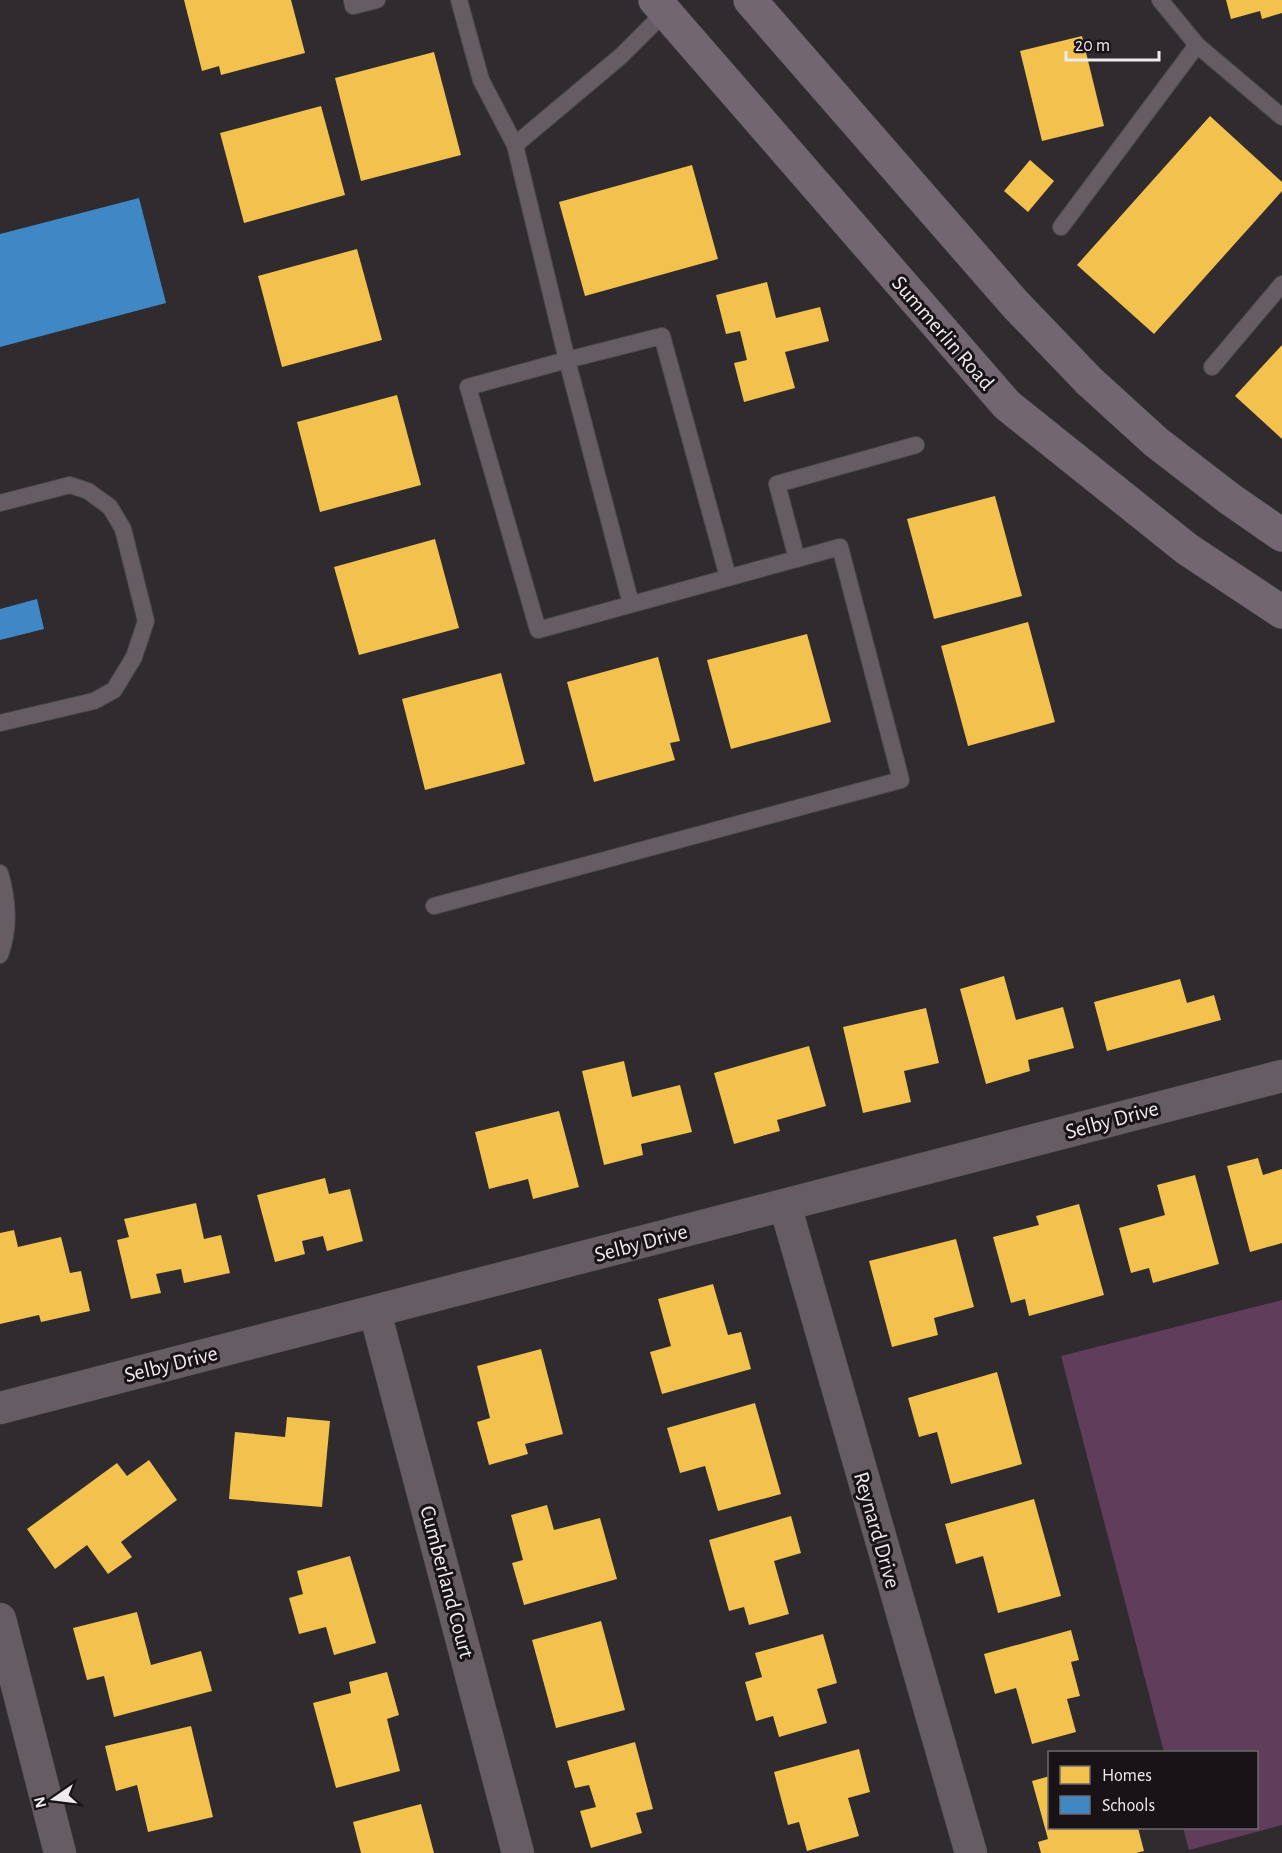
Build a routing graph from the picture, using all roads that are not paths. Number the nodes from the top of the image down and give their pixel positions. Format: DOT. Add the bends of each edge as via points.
graph roads {
  1 [pos="351,0"];
  2 [pos="377,0"];
  3 [pos="459,0"];
  4 [pos="750,0"];
  5 [pos="1160,0"];
  6 [pos="666,4"];
  7 [pos="1197,45"];
  8 [pos="1282,117"];
  9 [pos="515,145"];
  10 [pos="1061,226"];
  11 [pos="1282,284"];
  12 [pos="567,360"];
  13 [pos="1212,367"];
  14 [pos="916,445"];
  15 [pos="0,503"];
  16 [pos="1282,535"];
  17 [pos="797,559"];
  18 [pos="728,577"];
  19 [pos="631,604"];
  20 [pos="1282,612"];
  21 [pos="0,723"];
  22 [pos="0,873"];
  23 [pos="434,906"];
  24 [pos="0,955"];
  25 [pos="1282,1076"];
  26 [pos="785,1205"];
  27 [pos="375,1312"];
  28 [pos="0,1408"];
  29 [pos="0,1619"];
  30 [pos="60,1853"];
  31 [pos="518,1853"];
  32 [pos="971,1853"];
  1 -- 2 [label="lane" via="353,6"];
  3 -- 9 [label="lane" via="481,80"];
  4 -- 16 [label="main road" via="1015,304 1089,381 1156,442"];
  5 -- 7 [label="lane"];
  6 -- 9 [label="lane" via="621,56"];
  6 -- 20 [label="main road, Summerlin Road" via="1006,405 1187,549"];
  7 -- 8 [label="lane"];
  7 -- 10 [label="lane"];
  9 -- 12 [label="lane"];
  11 -- 13 [label="lane"];
  12 -- 18 [label="lane" via="662,336"];
  12 -- 19 [label="lane"];
  12 -- 19 [label="lane" via="468,387 537,630"];
  14 -- 17 [label="lane" via="777,484"];
  15 -- 21 [label="lane" via="70,485 88,491 110,507 123,529 146,621 134,657 114,690 94,701"];
  17 -- 18 [label="lane"];
  17 -- 23 [label="lane" via="840,547 901,780"];
  18 -- 19 [label="lane"];
  22 -- 24 [label="lane" via="8,934"];
  25 -- 26 [label="street, Selby Drive"];
  26 -- 27 [label="street, Selby Drive"];
  26 -- 32 [label="street, Reynard Drive"];
  27 -- 28 [label="street, Selby Drive"];
  27 -- 31 [label="street, Cumberland Court"];
  29 -- 30 [label="street"];
}
